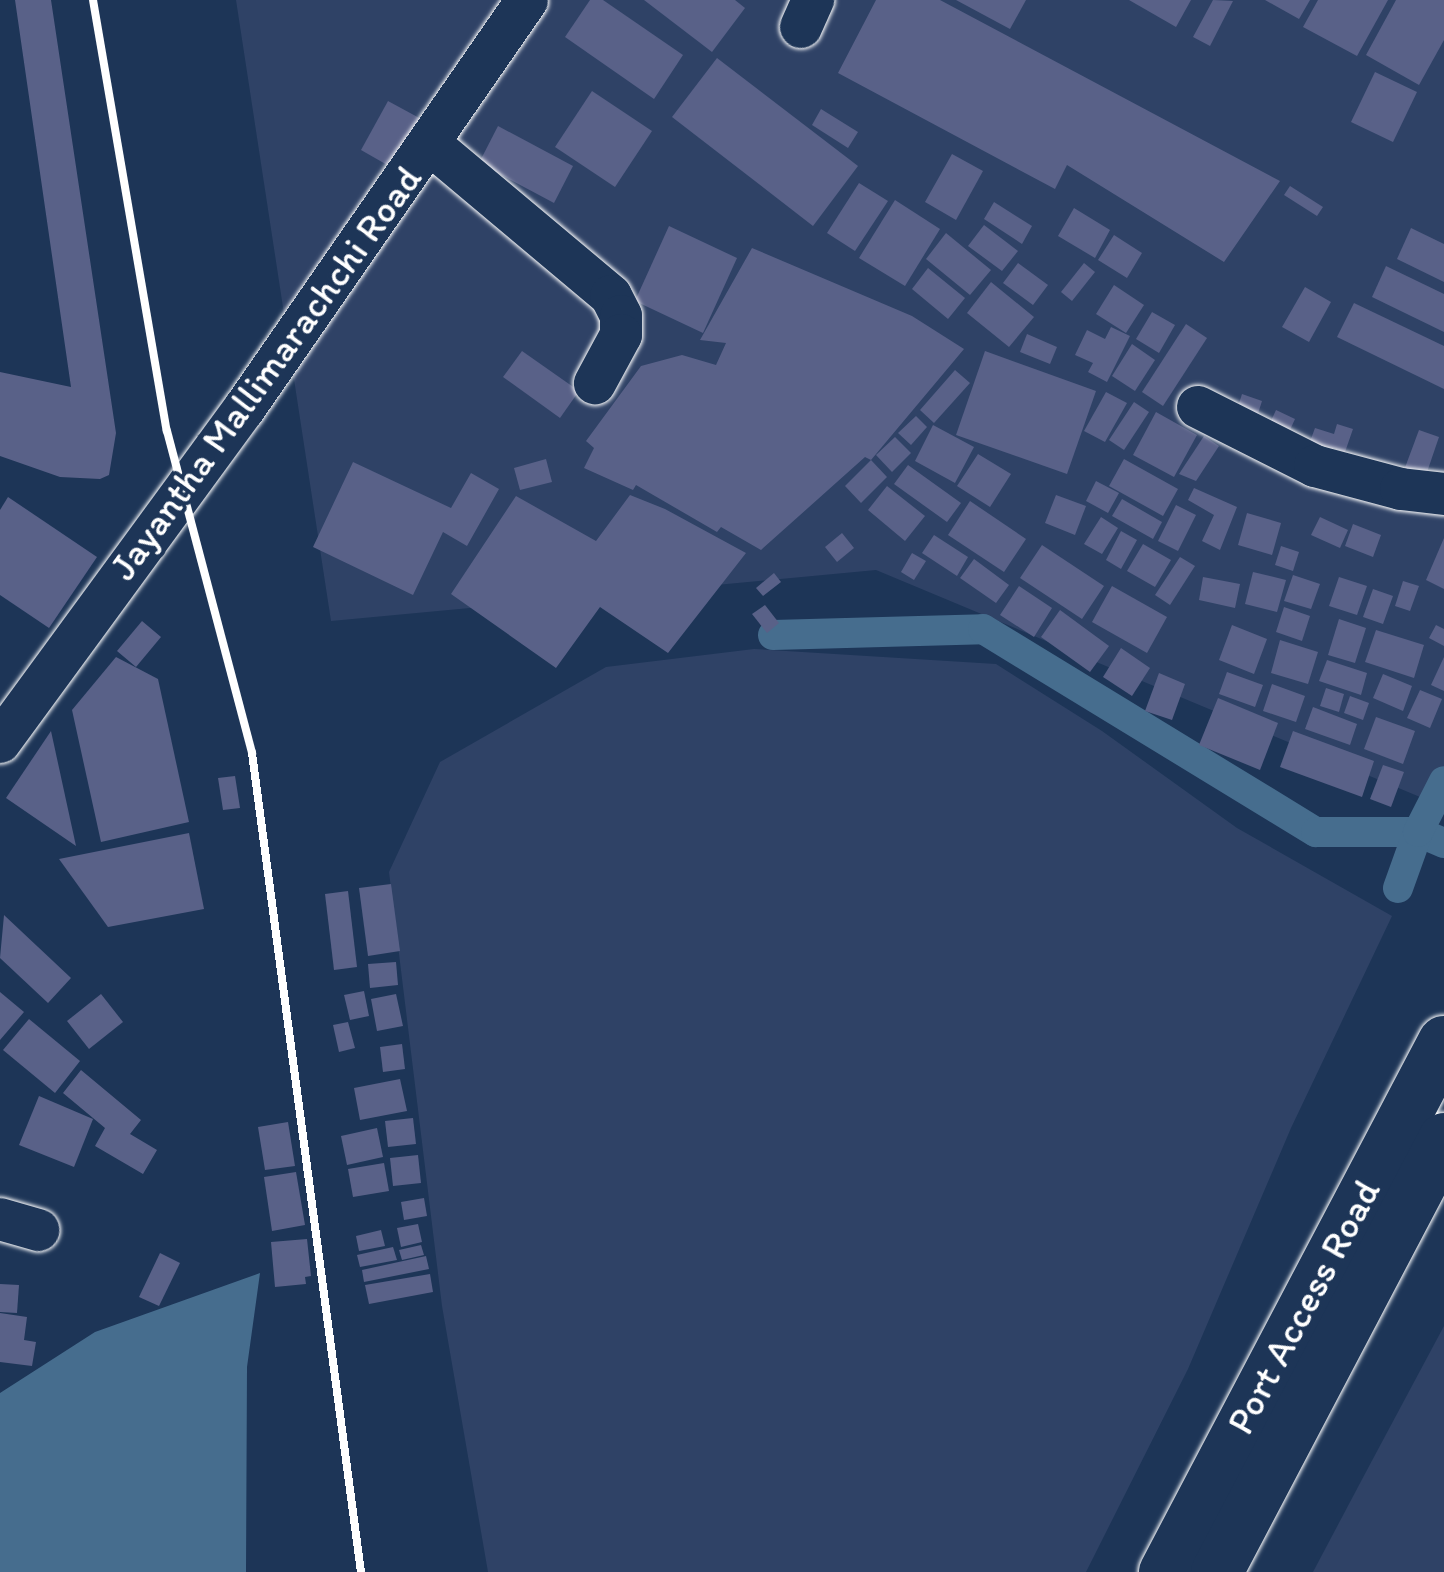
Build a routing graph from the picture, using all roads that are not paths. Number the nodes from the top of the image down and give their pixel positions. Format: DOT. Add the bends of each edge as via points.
graph roads {
  1 [pos="526,0"];
  2 [pos="430,144"];
  3 [pos="595,383"];
  4 [pos="1198,407"];
  5 [pos="1444,494"];
  6 [pos="0,742"];
  7 [pos="1444,1042"];
  8 [pos="1444,1138"];
  9 [pos="1165,1572"];
  10 [pos="1218,1572"];
  1 -- 2 [label="street, Jayantha Mallimarachchi Road"];
  2 -- 3 [label="street" via="611,296 620,335"];
  2 -- 6 [label="street, Jayantha Mallimarachchi Road"];
  4 -- 5 [label="street" via="1315,466"];
  7 -- 9 [label="main road, Port Access Road"];
  8 -- 10 [label="main road, Port Access Road"];
}
